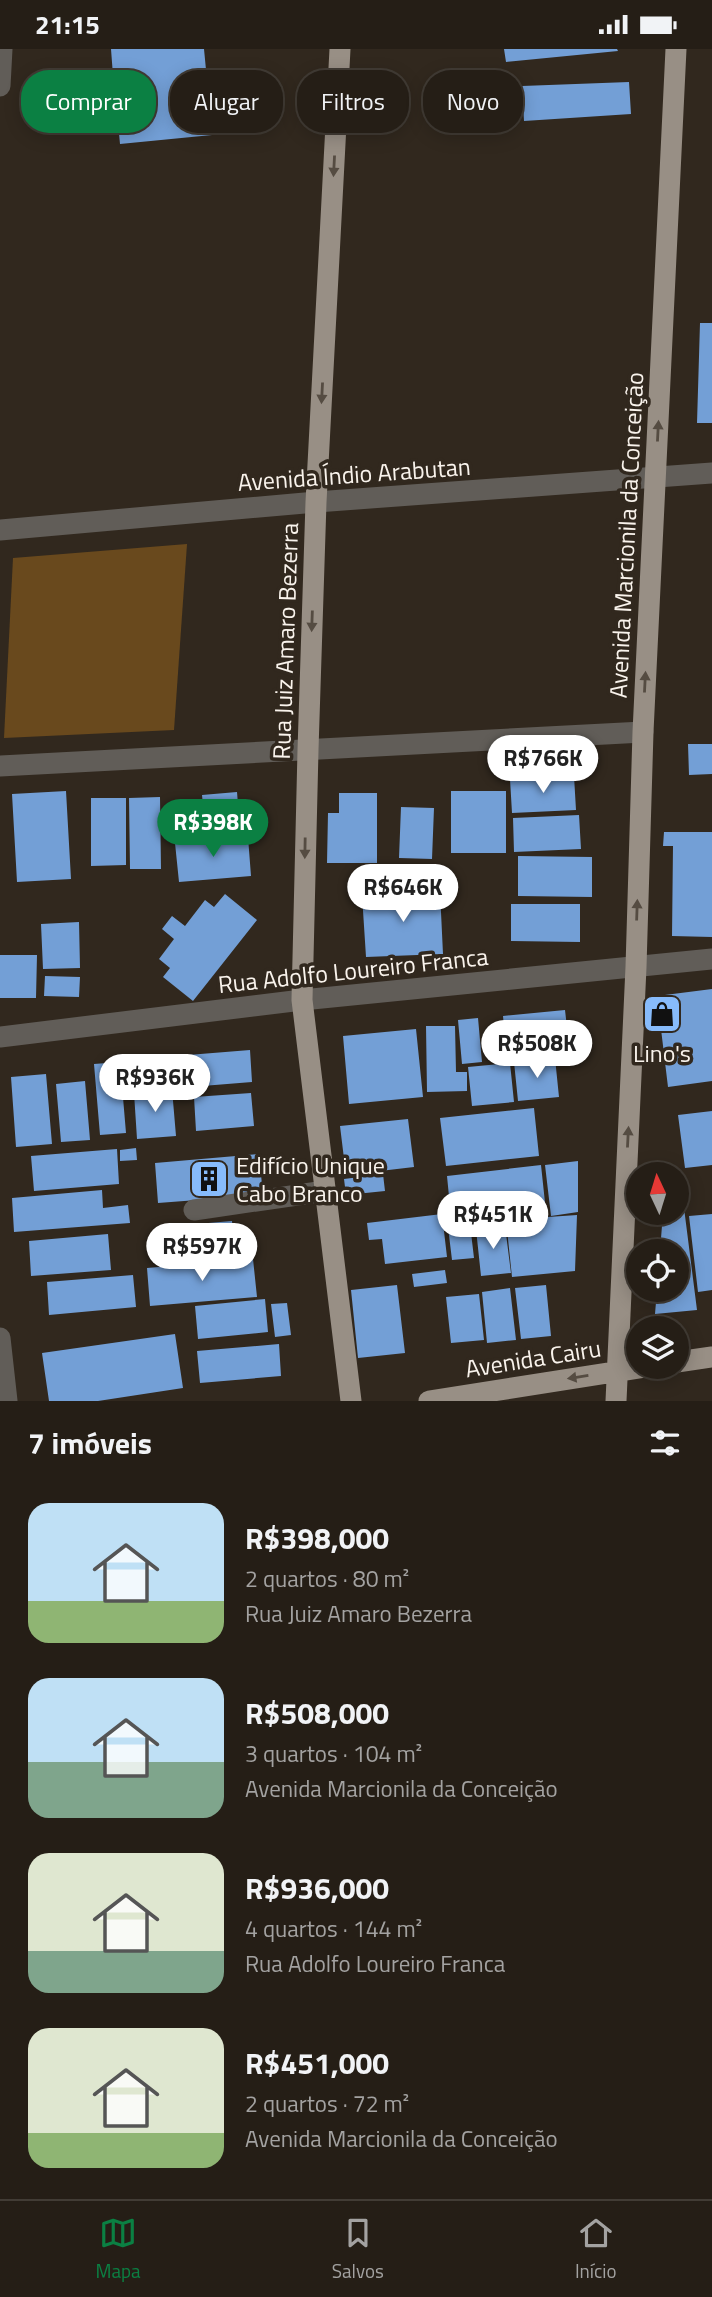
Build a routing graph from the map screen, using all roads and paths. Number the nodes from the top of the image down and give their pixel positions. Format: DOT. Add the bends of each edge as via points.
graph roads {
  1 [pos="2,49"];
  2 [pos="340,49"];
  3 [pos="677,49"];
  4 [pos="0,86"];
  5 [pos="712,473"];
  6 [pos="656,477"];
  7 [pos="316,502"];
  8 [pos="0,530"];
  9 [pos="643,733"];
  10 [pos="308,750"];
  11 [pos="0,766"];
  12 [pos="712,959"];
  13 [pos="636,967"];
  14 [pos="302,1000"];
  15 [pos="0,1037"];
  16 [pos="325,1191"];
  17 [pos="194,1210"];
  18 [pos="0,1338"];
  19 [pos="712,1357"];
  20 [pos="689,1360"];
  21 [pos="626,1370"];
  22 [pos="617,1371"];
  23 [pos="7,1401"];
  24 [pos="351,1401"];
  25 [pos="429,1401"];
  26 [pos="616,1401"];
  1 -- 4 [label="street"];
  2 -- 7 [label="main road, Rua Juiz Amaro Bezerra, one-way"];
  6 -- 3 [label="main road, Avenida Marcionila da Conceição, one-way"];
  5 -- 6 [label="street, Avenida Índio Arabutan"];
  6 -- 7 [label="street, Avenida Índio Arabutan"];
  9 -- 6 [label="main road, Avenida Marcionila da Conceição, one-way"];
  7 -- 8 [label="street, Avenida Índio Arabutan"];
  7 -- 10 [label="main road, Rua Juiz Amaro Bezerra, one-way"];
  9 -- 10 [label="street"];
  13 -- 9 [label="main road, Avenida Marcionila da Conceição, one-way"];
  10 -- 11 [label="street"];
  10 -- 14 [label="main road, Rua Juiz Amaro Bezerra, one-way"];
  12 -- 13 [label="street, Rua Adolfo Loureiro Franca"];
  13 -- 14 [label="street, Rua Adolfo Loureiro Franca"];
  22 -- 13 [label="main road, Avenida Marcionila da Conceição, one-way"];
  14 -- 15 [label="street, Rua Adolfo Loureiro Franca"];
  14 -- 16 [label="main road, Rua Juiz Amaro Bezerra"];
  16 -- 17 [label="street"];
  16 -- 24 [label="main road, Rua Juiz Amaro Bezerra"];
  18 -- 23 [label="street"];
  19 -- 20 [label="main road"];
  21 -- 22 [label="main road, Avenida Cairu"];
  22 -- 25 [label="main road, Avenida Cairu, one-way"];
  22 -- 26 [label="main road, Avenida Marcionila da Conceição"];
}
